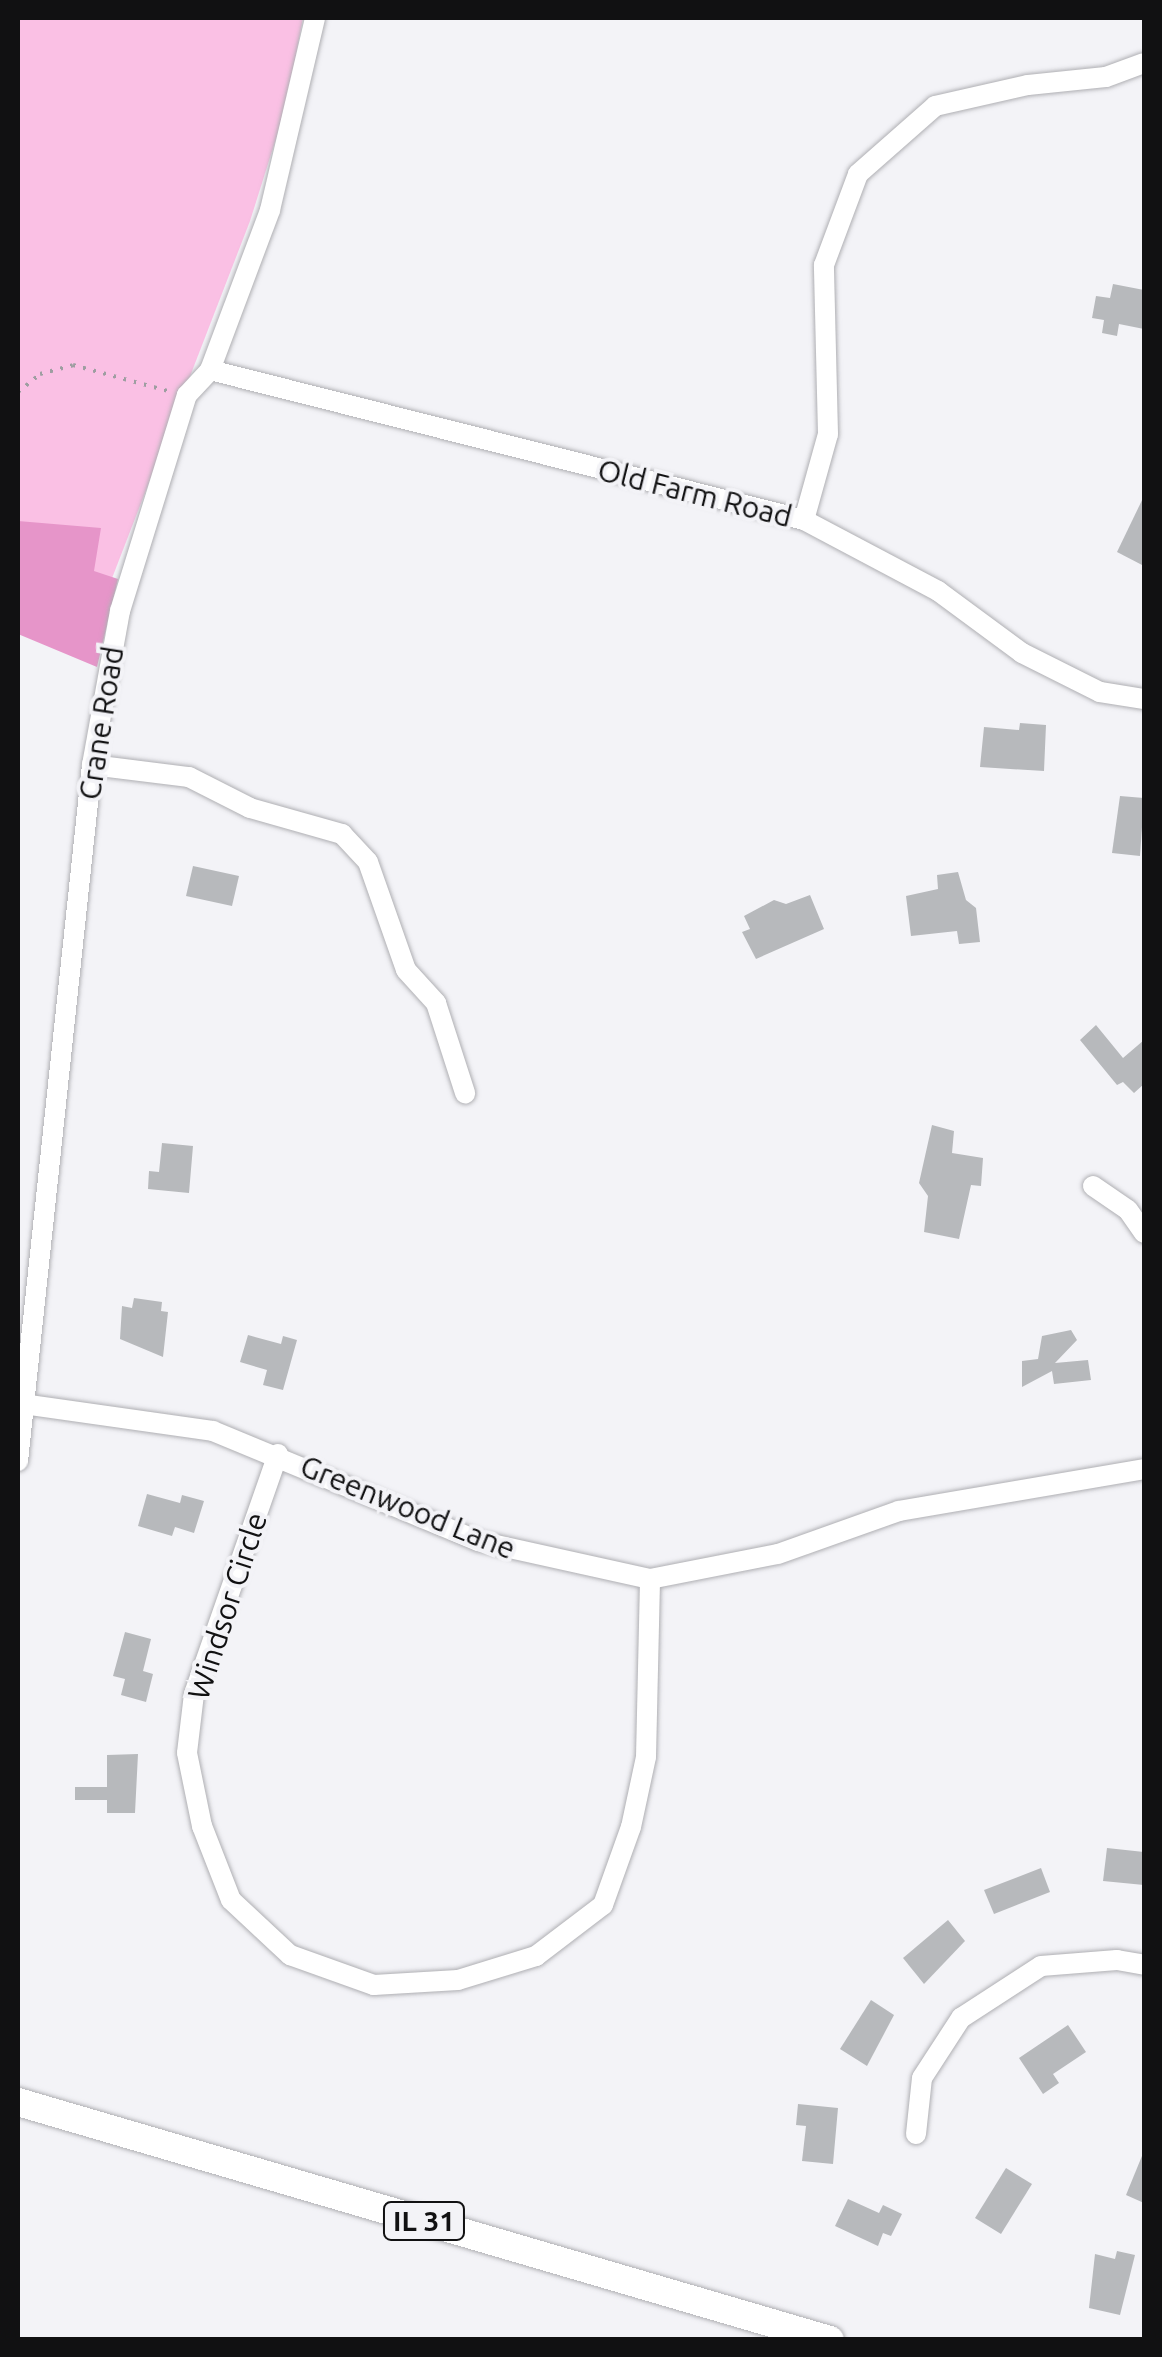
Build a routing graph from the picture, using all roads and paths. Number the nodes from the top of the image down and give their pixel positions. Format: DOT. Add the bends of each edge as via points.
graph roads {
  1 [pos="315,18"];
  2 [pos="1144,64"];
  3 [pos="210,370"];
  4 [pos="18,392"];
  5 [pos="187,396"];
  6 [pos="804,520"];
  7 [pos="1144,699"];
  8 [pos="92,765"];
  9 [pos="465,1093"];
  10 [pos="1092,1186"];
  11 [pos="1144,1232"];
  12 [pos="23,1404"];
  13 [pos="278,1454"];
  14 [pos="18,1461"];
  15 [pos="1144,1470"];
  16 [pos="650,1579"];
  17 [pos="1144,1965"];
  18 [pos="18,2102"];
  19 [pos="916,2134"];
  20 [pos="830,2340"];
  1 -- 3 [label="street, Crane Road" via="270,210"];
  2 -- 6 [label="street" via="1106,77 1028,85 935,106 858,174 824,265 828,434"];
  3 -- 5 [label="street, Crane Road"];
  3 -- 6 [label="street, Old Farm Road"];
  4 -- 5 [label="path" via="40,374 73,365"];
  5 -- 8 [label="street, Crane Road" via="120,610"];
  6 -- 7 [label="street, Old Farm Road" via="938,591 1022,653 1100,692"];
  8 -- 9 [label="street" via="190,777 250,808 342,834 368,862 406,970 436,1003"];
  8 -- 12 [label="street, Crane Road"];
  10 -- 11 [label="street" via="1128,1210"];
  12 -- 13 [label="street, Greenwood Lane" via="213,1431"];
  12 -- 14 [label="street, Crane Road"];
  13 -- 16 [label="street, Greenwood Lane" via="478,1541"];
  13 -- 16 [label="street, Windsor Circle" via="194,1694 187,1753 202,1826 231,1900 290,1955 374,1985 458,1980 536,1956 602,1904 631,1827 646,1757"];
  15 -- 16 [label="street, Greenwood Lane" via="899,1511 778,1554"];
  17 -- 19 [label="street" via="1117,1960 1040,1966 961,2018 922,2078"];
  18 -- 20 [label="main road, IL 31"];
}
